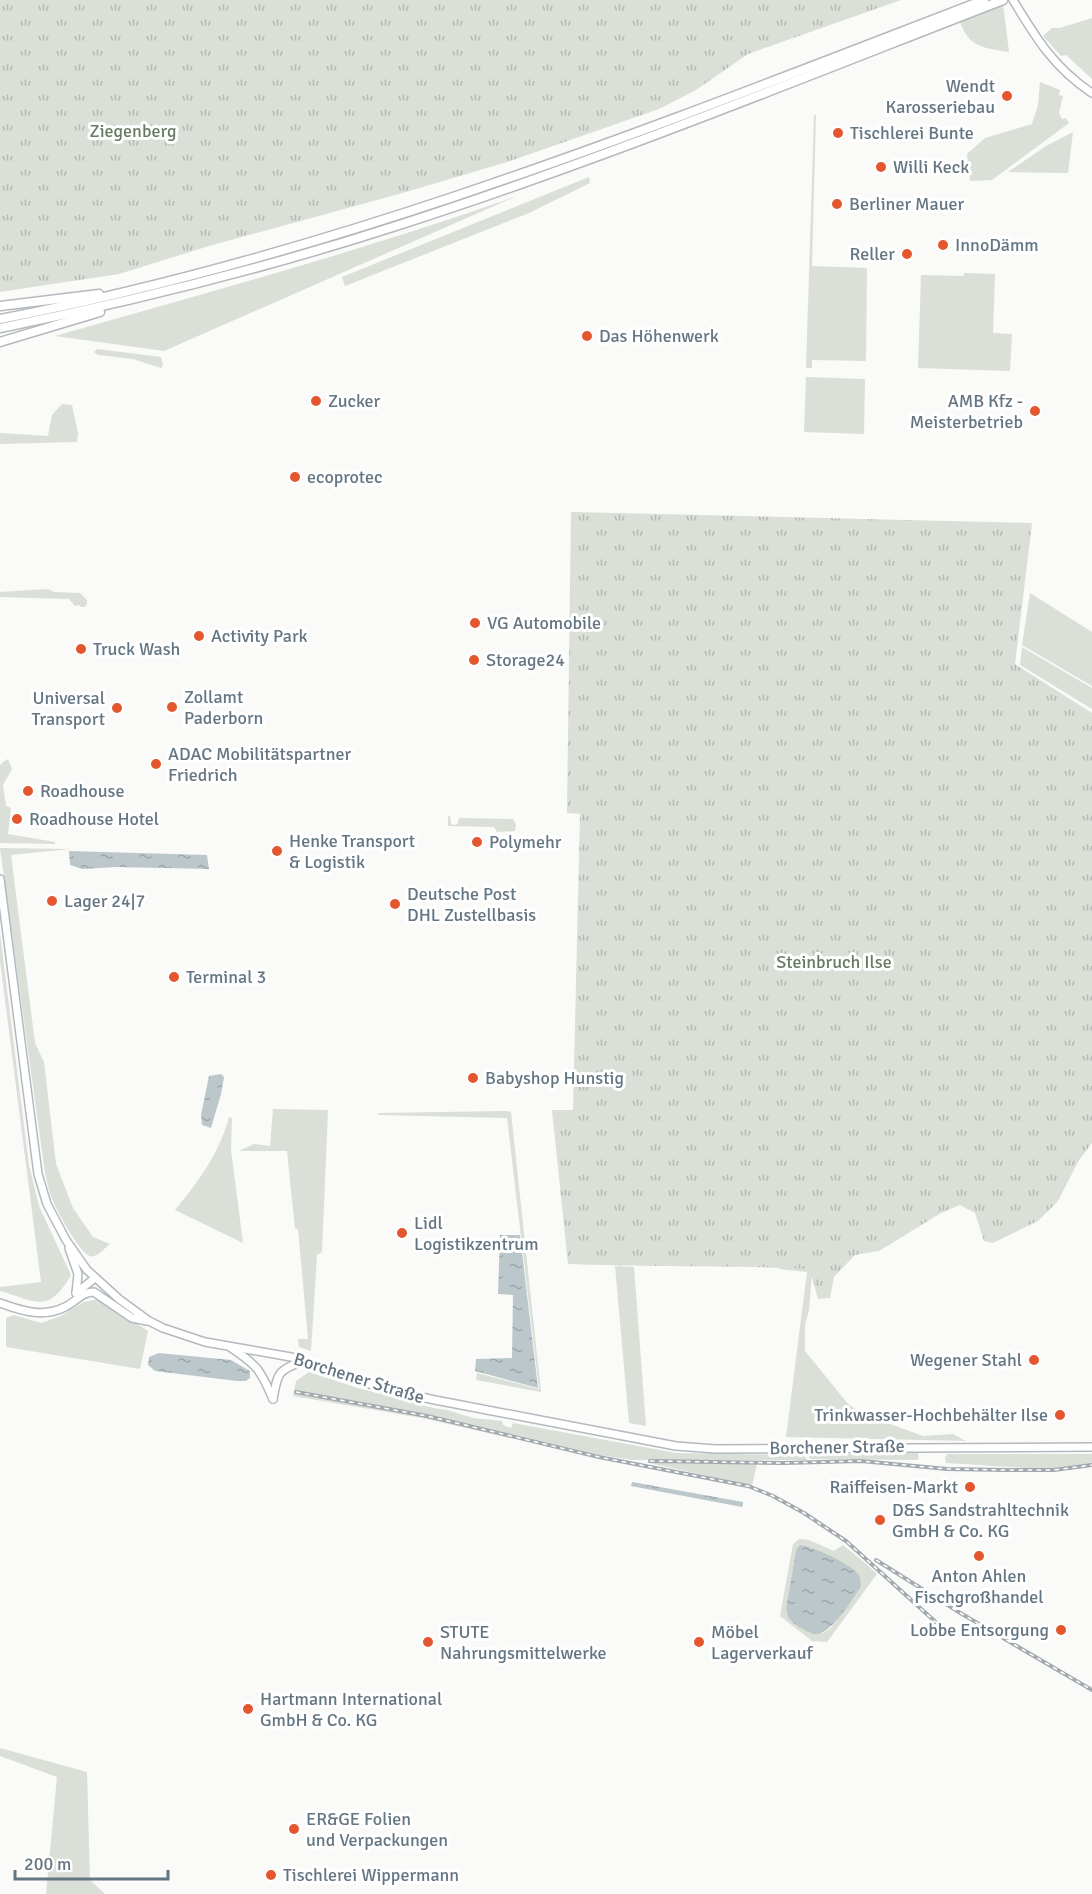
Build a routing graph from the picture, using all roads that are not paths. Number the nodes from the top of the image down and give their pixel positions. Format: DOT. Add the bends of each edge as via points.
graph roads {
  1 [pos="984,0"];
  2 [pos="1003,0"];
  3 [pos="1013,0"];
  4 [pos="930,25"];
  5 [pos="1092,93"];
  6 [pos="135,291"];
  7 [pos="117,304"];
  8 [pos="0,306"];
  9 [pos="0,319"];
  10 [pos="0,328"];
  11 [pos="0,342"];
  12 [pos="0,879"];
  13 [pos="66,1240"];
  14 [pos="95,1278"];
  15 [pos="76,1293"];
  16 [pos="0,1303"];
  17 [pos="58,1309"];
  18 [pos="149,1321"];
  19 [pos="227,1346"];
  20 [pos="303,1361"];
  21 [pos="1092,1447"];
  1 -- 4 [label="highway"];
  2 -- 4 [label="highway"];
  3 -- 5 [label="main road" via="1053,61"];
  4 -- 6 [label="highway" via="476,190 332,237"];
  4 -- 7 [label="highway" via="621,148 482,197 332,246"];
  6 -- 8 [label="highway" via="124,289"];
  6 -- 9 [label="highway"];
  7 -- 10 [label="highway"];
  7 -- 11 [label="highway"];
  12 -- 13 [label="main road, Borchener Straße" via="38,1174 46,1203"];
  13 -- 14 [label="main road, Borchener Straße"];
  13 -- 15 [label="main road" via="78,1274"];
  14 -- 15 [label="main road"];
  14 -- 18 [label="main road, Borchener Straße"];
  15 -- 17 [label="main road"];
  16 -- 17 [label="main road" via="40,1313"];
  17 -- 18 [label="main road" via="81,1294 94,1292 132,1318"];
  18 -- 19 [label="main road, Borchener Straße"];
  19 -- 20 [label="main road, Borchener Straße"];
  19 -- 20 [label="main road" via="260,1371 273,1399 283,1369"];
  20 -- 21 [label="main road, Borchener Straße" via="384,1389 676,1446"];
}
